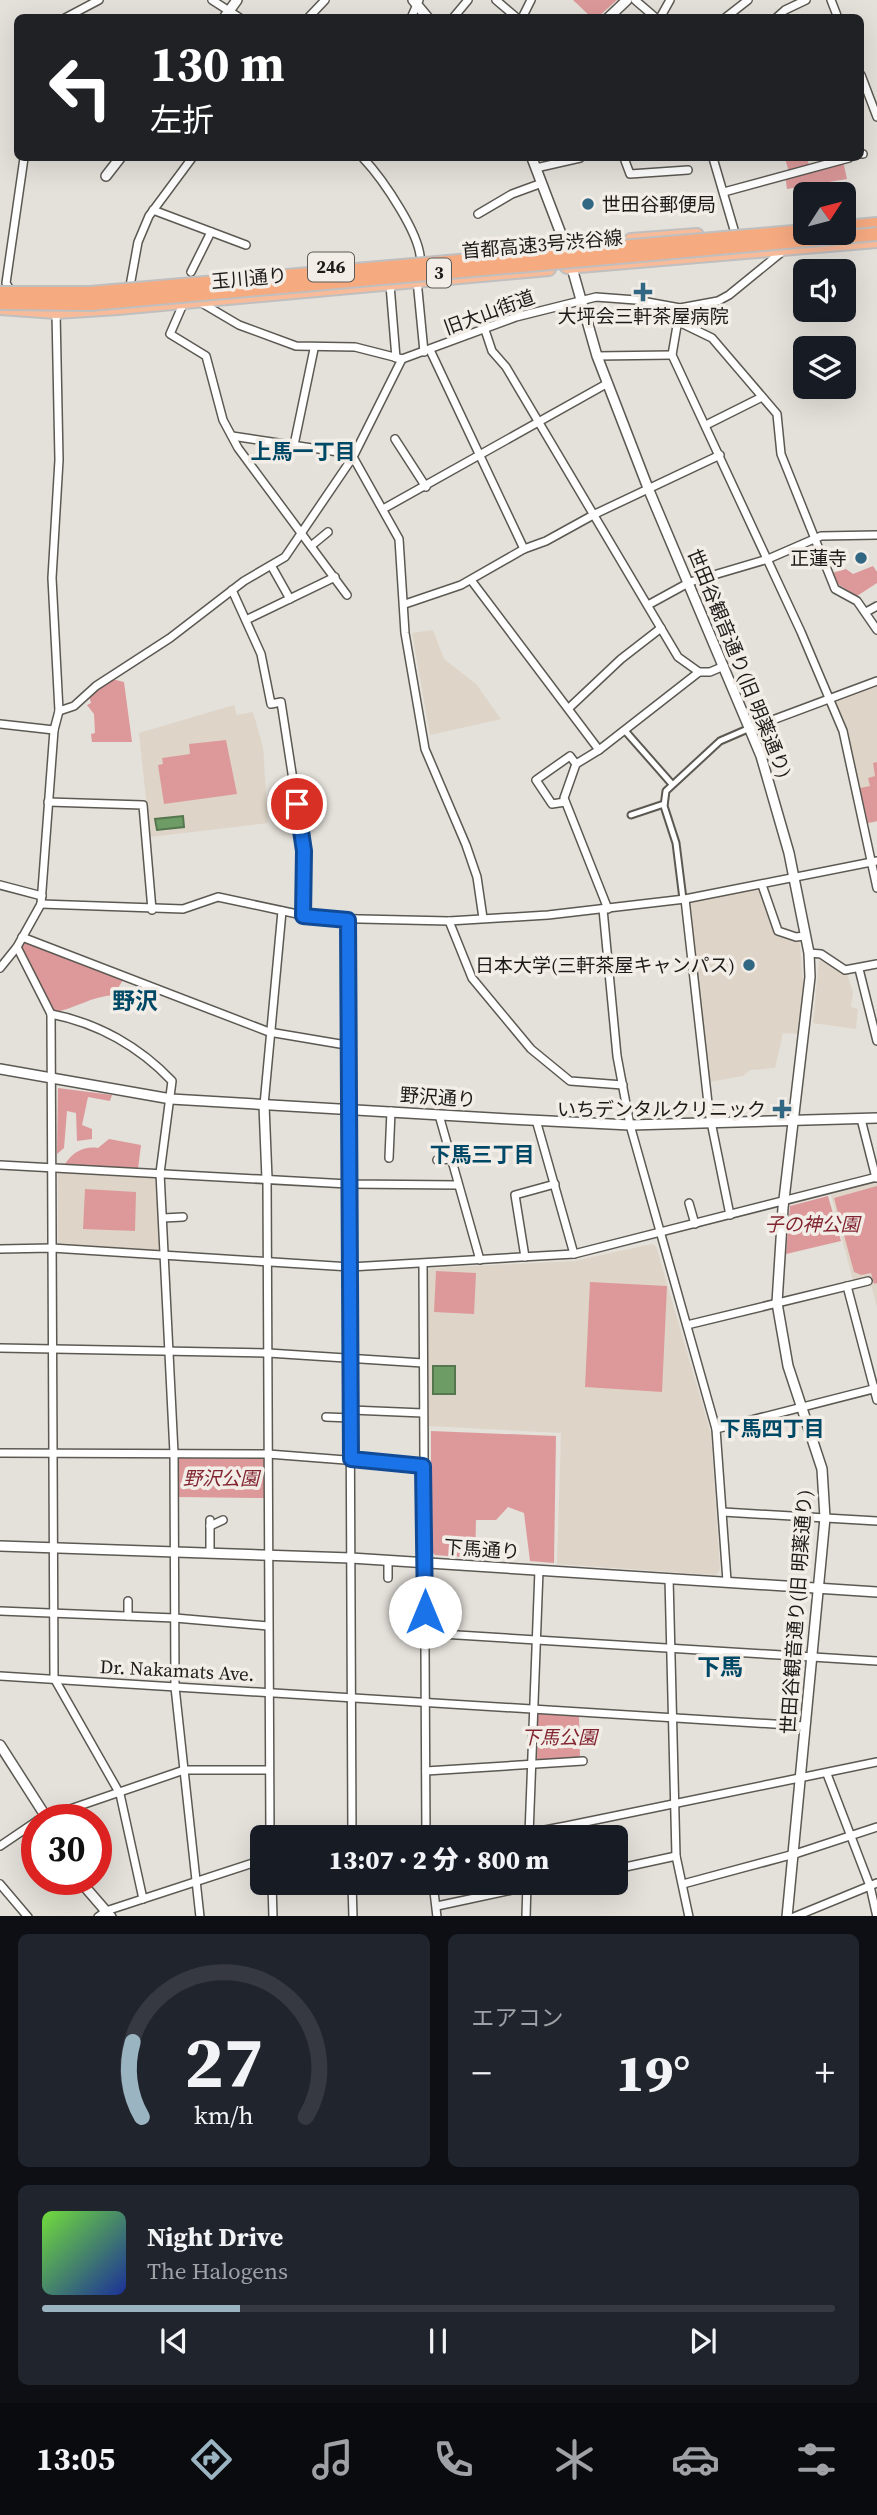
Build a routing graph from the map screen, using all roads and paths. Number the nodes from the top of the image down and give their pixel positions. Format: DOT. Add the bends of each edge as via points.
graph roads {
  1 [pos="99,0"];
  2 [pos="212,0"];
  3 [pos="468,0"];
  4 [pos="496,0"];
  5 [pos="626,0"];
  6 [pos="635,0"];
  7 [pos="748,0"];
  8 [pos="806,0"];
  9 [pos="73,14"];
  10 [pos="225,14"];
  11 [pos="456,14"];
  12 [pos="514,14"];
  13 [pos="612,14"];
  14 [pos="653,14"];
  15 [pos="730,14"];
  16 [pos="780,14"];
  17 [pos="872,96"];
  18 [pos="877,117"];
  19 [pos="24,161"];
  20 [pos="118,161"];
  21 [pos="190,161"];
  22 [pos="366,161"];
  23 [pos="533,161"];
  24 [pos="567,161"];
  25 [pos="625,161"];
  26 [pos="714,161"];
  27 [pos="838,161"];
  28 [pos="536,168"];
  29 [pos="688,170"];
  30 [pos="106,176"];
  31 [pos="542,183"];
  32 [pos="724,192"];
  33 [pos="153,211"];
  34 [pos="478,214"];
  35 [pos="877,219"];
  36 [pos="856,223"];
  37 [pos="856,225"];
  38 [pos="877,225"];
  39 [pos="793,229"];
  40 [pos="793,229"];
  41 [pos="211,232"];
  42 [pos="735,233"];
  43 [pos="877,234"];
  44 [pos="877,241"];
  45 [pos="246,244"];
  46 [pos="566,247"];
  47 [pos="782,251"];
  48 [pos="421,259"];
  49 [pos="572,267"];
  50 [pos="191,272"];
  51 [pos="416,282"];
  52 [pos="390,285"];
  53 [pos="130,286"];
  54 [pos="3,289"];
  55 [pos="580,300"];
  56 [pos="199,301"];
  57 [pos="184,302"];
  58 [pos="0,306"];
  59 [pos="680,308"];
  60 [pos="56,312"];
  61 [pos="679,322"];
  62 [pos="485,330"];
  63 [pos="314,349"];
  64 [pos="427,351"];
  65 [pos="672,355"];
  66 [pos="597,356"];
  67 [pos="399,358"];
  68 [pos="608,383"];
  69 [pos="762,397"];
  70 [pos="540,422"];
  71 [pos="706,425"];
  72 [pos="232,436"];
  73 [pos="395,439"];
  74 [pos="294,445"];
  75 [pos="481,456"];
  76 [pos="720,456"];
  77 [pos="353,457"];
  78 [pos="426,486"];
  79 [pos="648,488"];
  80 [pos="383,509"];
  81 [pos="595,514"];
  82 [pos="328,532"];
  83 [pos="877,535"];
  84 [pos="302,536"];
  85 [pos="819,537"];
  86 [pos="311,546"];
  87 [pos="524,549"];
  88 [pos="768,559"];
  89 [pos="272,567"];
  90 [pos="335,577"];
  91 [pos="471,580"];
  92 [pos="690,582"];
  93 [pos="232,590"];
  94 [pos="347,595"];
  95 [pos="290,599"];
  96 [pos="405,604"];
  97 [pos="648,606"];
  98 [pos="877,606"];
  99 [pos="866,612"];
  100 [pos="246,620"];
  101 [pos="661,628"];
  102 [pos="877,630"];
  103 [pos="724,666"];
  104 [pos="699,672"];
  105 [pos="877,681"];
  106 [pos="830,699"];
  107 [pos="569,708"];
  108 [pos="59,711"];
  109 [pos="0,724"];
  110 [pos="751,728"];
  111 [pos="54,730"];
  112 [pos="627,733"];
  113 [pos="599,750"];
  114 [pos="576,764"];
  115 [pos="671,783"];
  116 [pos="48,802"];
  117 [pos="565,802"];
  118 [pos="664,804"];
  119 [pos="631,815"];
  120 [pos="874,862"];
  121 [pos="794,880"];
  122 [pos="762,885"];
  123 [pos="0,886"];
  124 [pos="877,888"];
  125 [pos="684,899"];
  126 [pos="41,900"];
  127 [pos="606,909"];
  128 [pos="152,910"];
  129 [pos="282,911"];
  130 [pos="303,916"];
  131 [pos="483,918"];
  132 [pos="348,920"];
  133 [pos="449,921"];
  134 [pos="805,936"];
  135 [pos="22,937"];
  136 [pos="17,947"];
  137 [pos="809,953"];
  138 [pos="877,964"];
  139 [pos="0,968"];
  140 [pos="859,969"];
  141 [pos="51,1014"];
  142 [pos="876,1030"];
  143 [pos="269,1032"];
  144 [pos="348,1041"];
  145 [pos="877,1041"];
  146 [pos="0,1069"];
  147 [pos="52,1079"];
  148 [pos="623,1085"];
  149 [pos="171,1100"];
  150 [pos="264,1105"];
  151 [pos="349,1110"];
  152 [pos="391,1111"];
  153 [pos="439,1115"];
  154 [pos="877,1118"];
  155 [pos="861,1119"];
  156 [pos="536,1120"];
  157 [pos="793,1120"];
  158 [pos="710,1122"];
  159 [pos="630,1125"];
  160 [pos="389,1157"];
  161 [pos="451,1159"];
  162 [pos="437,1160"];
  163 [pos="0,1165"];
  164 [pos="52,1167"];
  165 [pos="160,1173"];
  166 [pos="876,1178"];
  167 [pos="267,1179"];
  168 [pos="348,1184"];
  169 [pos="555,1184"];
  170 [pos="458,1185"];
  171 [pos="785,1201"];
  172 [pos="689,1203"];
  173 [pos="730,1215"];
  174 [pos="163,1217"];
  175 [pos="183,1217"];
  176 [pos="695,1224"];
  177 [pos="660,1233"];
  178 [pos="52,1248"];
  179 [pos="0,1249"];
  180 [pos="574,1254"];
  181 [pos="165,1255"];
  182 [pos="525,1257"];
  183 [pos="480,1260"];
  184 [pos="267,1263"];
  185 [pos="422,1264"];
  186 [pos="349,1267"];
  187 [pos="868,1281"];
  188 [pos="847,1286"];
  189 [pos="776,1303"];
  190 [pos="687,1325"];
  191 [pos="0,1348"];
  192 [pos="52,1349"];
  193 [pos="169,1352"];
  194 [pos="268,1353"];
  195 [pos="350,1359"];
  196 [pos="424,1363"];
  197 [pos="876,1389"];
  198 [pos="877,1400"];
  199 [pos="802,1406"];
  200 [pos="423,1413"];
  201 [pos="351,1414"];
  202 [pos="326,1417"];
  203 [pos="716,1429"];
  204 [pos="174,1452"];
  205 [pos="0,1453"];
  206 [pos="53,1453"];
  207 [pos="268,1454"];
  208 [pos="351,1459"];
  209 [pos="423,1466"];
  210 [pos="723,1511"];
  211 [pos="825,1518"];
  212 [pos="223,1520"];
  213 [pos="877,1521"];
  214 [pos="0,1546"];
  215 [pos="53,1548"];
  216 [pos="174,1552"];
  217 [pos="210,1553"];
  218 [pos="269,1555"];
  219 [pos="351,1558"];
  220 [pos="388,1561"];
  221 [pos="424,1563"];
  222 [pos="539,1570"];
  223 [pos="388,1578"];
  224 [pos="668,1578"];
  225 [pos="727,1581"];
  226 [pos="818,1587"];
  227 [pos="877,1592"];
  228 [pos="128,1601"];
  229 [pos="0,1611"];
  230 [pos="53,1613"];
  231 [pos="128,1616"];
  232 [pos="175,1618"];
  233 [pos="268,1626"];
  234 [pos="425,1633"];
  235 [pos="536,1639"];
  236 [pos="671,1648"];
  237 [pos="812,1657"];
  238 [pos="877,1661"];
  239 [pos="0,1676"];
  240 [pos="54,1678"];
  241 [pos="175,1687"];
  242 [pos="269,1692"];
  243 [pos="352,1697"];
  244 [pos="425,1702"];
  245 [pos="534,1709"];
  246 [pos="673,1717"];
  247 [pos="805,1726"];
  248 [pos="0,1745"];
  249 [pos="583,1761"];
  250 [pos="877,1762"];
  251 [pos="531,1765"];
  252 [pos="184,1770"];
  253 [pos="269,1770"];
  254 [pos="426,1771"];
  255 [pos="827,1774"];
  256 [pos="800,1779"];
  257 [pos="120,1794"];
  258 [pos="33,1804"];
  259 [pos="90,1804"];
  260 [pos="675,1805"];
  261 [pos="270,1825"];
  262 [pos="352,1825"];
  263 [pos="426,1825"];
  264 [pos="529,1825"];
  265 [pos="578,1825"];
  266 [pos="877,1827"];
  267 [pos="21,1833"];
  268 [pos="851,1836"];
  269 [pos="0,1846"];
  270 [pos="793,1854"];
  271 [pos="676,1856"];
  272 [pos="250,1864"];
  273 [pos="628,1866"];
  274 [pos="197,1882"];
  275 [pos="0,1884"];
  276 [pos="683,1884"];
  277 [pos="874,1884"];
  278 [pos="90,1895"];
  279 [pos="272,1895"];
  280 [pos="352,1895"];
  281 [pos="435,1895"];
  282 [pos="484,1895"];
  283 [pos="527,1895"];
  284 [pos="143,1899"];
  285 [pos="437,1906"];
  286 [pos="105,1915"];
  287 [pos="27,1916"];
  288 [pos="200,1916"];
  289 [pos="273,1916"];
  290 [pos="353,1916"];
  291 [pos="437,1916"];
  292 [pos="526,1916"];
  293 [pos="690,1916"];
  294 [pos="788,1916"];
  295 [pos="794,1916"];
  296 [pos="877,1916"];
  1 -- 9 [label="street"];
  2 -- 10 [label="street"];
  3 -- 11 [label="street"];
  4 -- 12 [label="street"];
  5 -- 13 [label="street"];
  6 -- 14 [label="street"];
  7 -- 15 [label="street"];
  8 -- 16 [label="street"];
  17 -- 18 [label="street"];
  19 -- 54 [label="street"];
  20 -- 30 [label="street"];
  21 -- 33 [label="street"];
  22 -- 48 [label="street" via="384,180 415,234"];
  23 -- 28 [label="street, 世田谷観音通り(旧 明薬通り)"];
  24 -- 28 [label="street"];
  25 -- 29 [label="street" via="630,174"];
  26 -- 32 [label="street"];
  27 -- 32 [label="street"];
  28 -- 31 [label="street, 世田谷観音通り(旧 明薬通り)"];
  31 -- 34 [label="street"];
  31 -- 46 [label="street, 世田谷観音通り(旧 明薬通り)"];
  32 -- 42 [label="street"];
  33 -- 41 [label="street"];
  33 -- 53 [label="street" via="138,242"];
  35 -- 36 [label="highway"];
  37 -- 38 [label="highway"];
  39 -- 54 [label="highway, 首都高速3号渋谷線 / 3, bridge" via="90,293"];
  40 -- 42 [label="highway, 玉川通り / 246"];
  41 -- 45 [label="street"];
  41 -- 50 [label="street"];
  42 -- 46 [label="highway, 玉川通り / 246"];
  43 -- 58 [label="highway, 首都高速3号渋谷線 / 3, bridge" via="91,304"];
  44 -- 47 [label="highway, 玉川通り / 246"];
  46 -- 48 [label="highway, 玉川通り / 246"];
  46 -- 49 [label="street, 世田谷観音通り(旧 明薬通り)"];
  47 -- 49 [label="highway, 玉川通り / 246"];
  47 -- 59 [label="street, 旧大山街道" via="729,295"];
  48 -- 51 [label="street"];
  48 -- 53 [label="highway, 玉川通り / 246"];
  49 -- 51 [label="highway, 玉川通り / 246"];
  49 -- 55 [label="street, 世田谷観音通り(旧 明薬通り)"];
  51 -- 52 [label="highway, 玉川通り / 246"];
  51 -- 64 [label="street"];
  52 -- 56 [label="highway, 玉川通り / 246"];
  52 -- 67 [label="street"];
  53 -- 54 [label="highway, 玉川通り / 246"];
  55 -- 59 [label="street, 旧大山街道" via="613,297"];
  55 -- 62 [label="street, 旧大山街道"];
  55 -- 66 [label="street, 世田谷観音通り(旧 明薬通り)"];
  56 -- 57 [label="highway, 玉川通り / 246"];
  56 -- 63 [label="street" via="239,324"];
  57 -- 60 [label="highway, 玉川通り / 246"];
  57 -- 72 [label="street" via="170,334 206,356 223,420"];
  58 -- 60 [label="highway, 玉川通り / 246"];
  59 -- 61 [label="street"];
  60 -- 108 [label="street" via="59,460 52,578"];
  61 -- 65 [label="street"];
  61 -- 69 [label="street" via="712,338"];
  62 -- 64 [label="street, 旧大山街道"];
  62 -- 70 [label="street" via="492,351"];
  63 -- 67 [label="street" via="355,348"];
  63 -- 74 [label="street"];
  64 -- 67 [label="street, 旧大山街道"];
  64 -- 75 [label="street"];
  65 -- 66 [label="street"];
  65 -- 71 [label="street"];
  66 -- 68 [label="street, 世田谷観音通り(旧 明薬通り)"];
  67 -- 77 [label="street"];
  68 -- 70 [label="street"];
  68 -- 79 [label="street, 世田谷観音通り(旧 明薬通り)"];
  69 -- 71 [label="street"];
  69 -- 85 [label="street" via="777,414 781,454"];
  70 -- 75 [label="street"];
  70 -- 81 [label="street"];
  71 -- 76 [label="street"];
  72 -- 74 [label="street"];
  72 -- 84 [label="street"];
  73 -- 78 [label="street"];
  74 -- 77 [label="street"];
  75 -- 78 [label="street"];
  75 -- 87 [label="street"];
  76 -- 79 [label="street"];
  76 -- 88 [label="street"];
  77 -- 80 [label="street"];
  77 -- 84 [label="street"];
  78 -- 80 [label="street"];
  79 -- 81 [label="street"];
  79 -- 92 [label="street, 世田谷観音通り(旧 明薬通り)"];
  80 -- 96 [label="street" via="399,539"];
  81 -- 87 [label="street"];
  81 -- 97 [label="street"];
  82 -- 86 [label="street"];
  83 -- 85 [label="street"];
  84 -- 86 [label="street"];
  84 -- 89 [label="street"];
  85 -- 88 [label="street"];
  85 -- 99 [label="street" via="835,589 844,591"];
  86 -- 90 [label="street"];
  87 -- 91 [label="street"];
  88 -- 92 [label="street"];
  88 -- 106 [label="street"];
  89 -- 93 [label="street"];
  89 -- 95 [label="street"];
  90 -- 94 [label="street"];
  90 -- 95 [label="street"];
  91 -- 96 [label="street"];
  91 -- 107 [label="street"];
  92 -- 97 [label="street"];
  92 -- 103 [label="street, 世田谷観音通り(旧 明薬通り)"];
  93 -- 100 [label="street"];
  93 -- 108 [label="street" via="74,706"];
  95 -- 100 [label="street"];
  96 -- 131 [label="street" via="405,633 425,749 475,872"];
  97 -- 101 [label="street"];
  98 -- 99 [label="street"];
  99 -- 102 [label="street"];
  100 -- 130 [label="street" via="261,654 271,704 281,702 304,851"];
  101 -- 104 [label="street" via="678,657"];
  101 -- 107 [label="street"];
  103 -- 104 [label="street"];
  103 -- 110 [label="street, 世田谷観音通り(旧 明薬通り)"];
  104 -- 113 [label="street"];
  105 -- 106 [label="street"];
  106 -- 110 [label="street"];
  106 -- 120 [label="street" via="843,731"];
  107 -- 113 [label="street"];
  108 -- 111 [label="street"];
  109 -- 111 [label="street"];
  110 -- 115 [label="street" via="720,741"];
  110 -- 121 [label="street, 世田谷観音通り(旧 明薬通り)" via="776,801"];
  111 -- 116 [label="street"];
  112 -- 115 [label="street"];
  113 -- 114 [label="street"];
  114 -- 117 [label="street"];
  114 -- 117 [label="street" via="570,756 536,780 552,804"];
  115 -- 118 [label="street"];
  116 -- 126 [label="street"];
  116 -- 128 [label="street" via="143,805"];
  117 -- 127 [label="street"];
  118 -- 119 [label="street"];
  118 -- 125 [label="street" via="676,843"];
  120 -- 121 [label="street"];
  120 -- 124 [label="street"];
  121 -- 122 [label="street"];
  121 -- 134 [label="street, 世田谷観音通り(旧 明薬通り)"];
  122 -- 125 [label="street"];
  122 -- 134 [label="street" via="778,931"];
  123 -- 126 [label="street"];
  125 -- 127 [label="street"];
  125 -- 158 [label="street"];
  126 -- 128 [label="street"];
  126 -- 135 [label="street"];
  127 -- 131 [label="street"];
  127 -- 148 [label="street" via="614,1030"];
  128 -- 129 [label="street" via="183,909 213,897"];
  129 -- 130 [label="street"];
  129 -- 143 [label="street"];
  130 -- 132 [label="street"];
  131 -- 133 [label="street"];
  132 -- 133 [label="street"];
  132 -- 144 [label="street"];
  133 -- 148 [label="street" via="472,978 531,1049 570,1082"];
  134 -- 137 [label="street, 世田谷観音通り(旧 明薬通り)"];
  135 -- 136 [label="street"];
  135 -- 143 [label="street"];
  136 -- 139 [label="street"];
  136 -- 141 [label="street"];
  137 -- 140 [label="street" via="821,954 845,970"];
  137 -- 157 [label="street, 世田谷観音通り(旧 明薬通り)" via="810,995"];
  138 -- 140 [label="street"];
  140 -- 142 [label="street"];
  141 -- 147 [label="street"];
  141 -- 149 [label="street" via="131,1045 172,1080"];
  142 -- 145 [label="street"];
  143 -- 144 [label="street" via="340,1044"];
  143 -- 150 [label="street"];
  144 -- 151 [label="street"];
  146 -- 147 [label="street, 野沢通り"];
  147 -- 149 [label="street, 野沢通り"];
  147 -- 164 [label="street"];
  148 -- 159 [label="street"];
  149 -- 150 [label="street, 野沢通り"];
  149 -- 165 [label="street"];
  150 -- 151 [label="street, 野沢通り"];
  150 -- 167 [label="street"];
  151 -- 152 [label="street, 野沢通り"];
  151 -- 168 [label="street"];
  152 -- 153 [label="street, 野沢通り"];
  152 -- 160 [label="street"];
  153 -- 156 [label="street, 野沢通り"];
  153 -- 161 [label="street"];
  154 -- 155 [label="street, 野沢通り"];
  155 -- 157 [label="street, 野沢通り"];
  155 -- 166 [label="street"];
  156 -- 159 [label="street, 野沢通り"];
  156 -- 169 [label="street"];
  157 -- 158 [label="street, 野沢通り"];
  157 -- 171 [label="street, 世田谷観音通り(旧 明薬通り)"];
  158 -- 159 [label="street, 野沢通り"];
  158 -- 173 [label="street"];
  159 -- 177 [label="street"];
  161 -- 162 [label="street"];
  161 -- 170 [label="street"];
  163 -- 164 [label="street"];
  164 -- 165 [label="street"];
  164 -- 178 [label="street"];
  165 -- 167 [label="street"];
  165 -- 174 [label="street"];
  166 -- 171 [label="street"];
  167 -- 168 [label="street"];
  167 -- 184 [label="street"];
  168 -- 170 [label="street"];
  168 -- 186 [label="street"];
  169 -- 180 [label="street"];
  169 -- 182 [label="street" via="515,1195"];
  170 -- 183 [label="street"];
  171 -- 173 [label="street"];
  171 -- 189 [label="street, 世田谷観音通り(旧 明薬通り)"];
  172 -- 176 [label="street"];
  173 -- 176 [label="street"];
  174 -- 175 [label="street"];
  174 -- 181 [label="street"];
  176 -- 177 [label="street"];
  177 -- 180 [label="street"];
  177 -- 190 [label="street"];
  178 -- 179 [label="street"];
  178 -- 181 [label="street"];
  178 -- 192 [label="street"];
  180 -- 182 [label="street"];
  181 -- 184 [label="street"];
  181 -- 193 [label="street"];
  182 -- 183 [label="street"];
  183 -- 185 [label="street"];
  184 -- 186 [label="street"];
  184 -- 194 [label="street"];
  185 -- 186 [label="street"];
  185 -- 196 [label="street"];
  186 -- 195 [label="street"];
  187 -- 188 [label="street"];
  188 -- 189 [label="street"];
  188 -- 197 [label="street"];
  189 -- 190 [label="street"];
  189 -- 199 [label="street, 世田谷観音通り(旧 明薬通り)" via="786,1359"];
  190 -- 203 [label="street"];
  191 -- 192 [label="street"];
  192 -- 193 [label="street"];
  192 -- 206 [label="street"];
  193 -- 194 [label="street"];
  193 -- 204 [label="street"];
  194 -- 195 [label="street"];
  194 -- 207 [label="street"];
  195 -- 196 [label="street"];
  195 -- 201 [label="street"];
  196 -- 200 [label="street"];
  197 -- 198 [label="street"];
  197 -- 199 [label="street"];
  199 -- 203 [label="street"];
  199 -- 211 [label="street, 世田谷観音通り(旧 明薬通り)" via="821,1469"];
  200 -- 201 [label="street"];
  200 -- 209 [label="street"];
  201 -- 202 [label="street"];
  201 -- 208 [label="street"];
  203 -- 210 [label="street"];
  204 -- 206 [label="street"];
  204 -- 207 [label="street"];
  204 -- 216 [label="street"];
  205 -- 206 [label="street"];
  206 -- 215 [label="street"];
  207 -- 208 [label="street"];
  207 -- 218 [label="street"];
  208 -- 209 [label="street"];
  208 -- 219 [label="street"];
  209 -- 221 [label="street"];
  210 -- 211 [label="street"];
  210 -- 225 [label="street"];
  211 -- 213 [label="street"];
  211 -- 226 [label="street, 世田谷観音通り(旧 明薬通り)"];
  212 -- 217 [label="street" via="218,1525 210,1523"];
  214 -- 215 [label="street, 下馬通り"];
  215 -- 216 [label="street, 下馬通り"];
  215 -- 230 [label="street"];
  216 -- 217 [label="street, 下馬通り"];
  216 -- 232 [label="street"];
  217 -- 218 [label="street, 下馬通り"];
  218 -- 219 [label="street, 下馬通り"];
  218 -- 233 [label="street"];
  219 -- 220 [label="street, 下馬通り"];
  219 -- 243 [label="street"];
  220 -- 221 [label="street, 下馬通り"];
  220 -- 223 [label="street"];
  221 -- 222 [label="street, 下馬通り"];
  221 -- 234 [label="street"];
  222 -- 224 [label="street, 下馬通り"];
  222 -- 235 [label="street"];
  224 -- 225 [label="street, 下馬通り"];
  224 -- 236 [label="street"];
  225 -- 226 [label="street, 下馬通り"];
  226 -- 227 [label="street, 下馬通り"];
  226 -- 237 [label="street, 世田谷観音通り(旧 明薬通り)"];
  228 -- 231 [label="street"];
  229 -- 230 [label="street"];
  230 -- 231 [label="street"];
  230 -- 240 [label="street"];
  231 -- 232 [label="street"];
  232 -- 233 [label="street"];
  232 -- 241 [label="street"];
  233 -- 242 [label="street"];
  234 -- 235 [label="street"];
  234 -- 244 [label="street"];
  235 -- 236 [label="street"];
  235 -- 245 [label="street"];
  236 -- 237 [label="street"];
  236 -- 246 [label="street"];
  237 -- 238 [label="street"];
  237 -- 247 [label="street, 世田谷観音通り(旧 明薬通り)"];
  239 -- 240 [label="street, Dr. Nakamats Ave."];
  240 -- 241 [label="street, Dr. Nakamats Ave."];
  240 -- 257 [label="street"];
  241 -- 242 [label="street, Dr. Nakamats Ave."];
  241 -- 252 [label="street"];
  242 -- 243 [label="street, Dr. Nakamats Ave."];
  242 -- 253 [label="street"];
  243 -- 244 [label="street, Dr. Nakamats Ave."];
  243 -- 262 [label="street"];
  244 -- 245 [label="street, Dr. Nakamats Ave."];
  244 -- 254 [label="street"];
  245 -- 246 [label="street, Dr. Nakamats Ave."];
  245 -- 251 [label="street"];
  246 -- 247 [label="street, Dr. Nakamats Ave."];
  246 -- 260 [label="street"];
  247 -- 256 [label="street, 世田谷観音通り(旧 明薬通り)"];
  248 -- 258 [label="street"];
  249 -- 251 [label="street"];
  250 -- 255 [label="street"];
  251 -- 254 [label="street"];
  251 -- 264 [label="street"];
  252 -- 253 [label="street"];
  252 -- 257 [label="street"];
  252 -- 274 [label="street"];
  253 -- 261 [label="street"];
  254 -- 263 [label="street"];
  255 -- 256 [label="street"];
  255 -- 268 [label="street"];
  256 -- 260 [label="street"];
  256 -- 270 [label="street, 世田谷観音通り(旧 明薬通り)"];
  257 -- 259 [label="street"];
  257 -- 284 [label="street"];
  260 -- 265 [label="street"];
  260 -- 271 [label="street"];
  266 -- 268 [label="street"];
  267 -- 269 [label="street"];
  268 -- 270 [label="street"];
  268 -- 277 [label="street"];
  270 -- 276 [label="street"];
  270 -- 294 [label="street, 世田谷観音通り(旧 明薬通り)"];
  271 -- 273 [label="street"];
  271 -- 276 [label="street"];
  272 -- 274 [label="street"];
  274 -- 284 [label="street"];
  274 -- 288 [label="street"];
  275 -- 287 [label="street"];
  276 -- 293 [label="street"];
  277 -- 295 [label="street"];
  277 -- 296 [label="street"];
  278 -- 286 [label="street"];
  279 -- 289 [label="street"];
  280 -- 290 [label="street"];
  281 -- 285 [label="street"];
  282 -- 285 [label="street"];
  283 -- 292 [label="street"];
  284 -- 286 [label="street"];
  285 -- 291 [label="street"];
}
